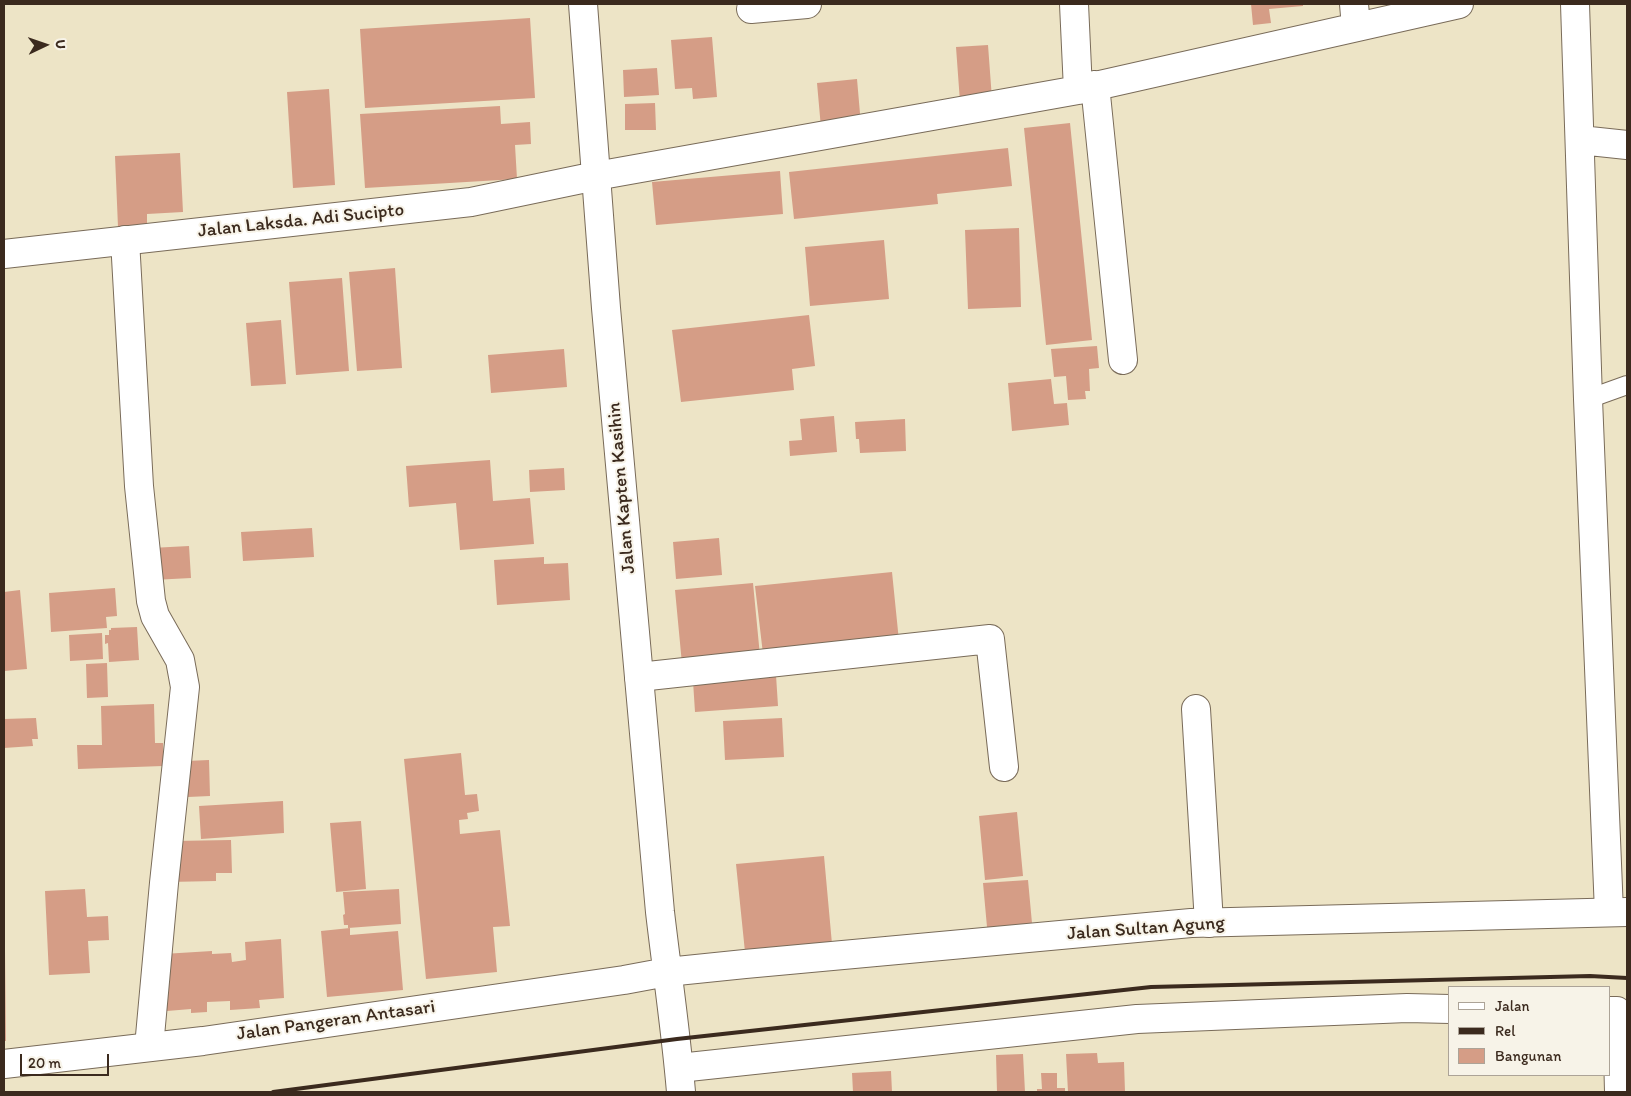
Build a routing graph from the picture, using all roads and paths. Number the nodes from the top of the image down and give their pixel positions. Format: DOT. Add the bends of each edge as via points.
graph roads {
  1 [pos="583,4"];
  2 [pos="807,4"];
  3 [pos="1074,4"];
  4 [pos="1459,4"];
  5 [pos="1575,4"];
  6 [pos="751,9"];
  7 [pos="1355,15"];
  8 [pos="1086,87"];
  9 [pos="1580,140"];
  10 [pos="1627,145"];
  11 [pos="596,176"];
  12 [pos="124,240"];
  13 [pos="4,254"];
  14 [pos="1123,360"];
  15 [pos="1627,385"];
  16 [pos="1588,399"];
  17 [pos="639,677"];
  18 [pos="1196,710"];
  19 [pos="1004,767"];
  20 [pos="1618,912"];
  21 [pos="1209,923"];
  22 [pos="667,972"];
  23 [pos="1448,1009"];
  24 [pos="1611,1011"];
  25 [pos="148,1047"];
  26 [pos="4,1064"];
  27 [pos="680,1080"];
  28 [pos="1619,1092"];
  1 -- 11 [label="street, Jalan Kapten Kasihin"];
  2 -- 6 [label="street"];
  3 -- 8 [label="street"];
  4 -- 7 [label="street, Jalan Laksda. Adi Sucipto"];
  5 -- 9 [label="street"];
  7 -- 8 [label="street, Jalan Laksda. Adi Sucipto"];
  8 -- 11 [label="street, Jalan Laksda. Adi Sucipto"];
  8 -- 14 [label="street"];
  9 -- 10 [label="street"];
  9 -- 16 [label="street"];
  11 -- 12 [label="street, Jalan Laksda. Adi Sucipto" via="471,202"];
  11 -- 17 [label="street, Jalan Kapten Kasihin"];
  12 -- 13 [label="street, Jalan Laksda. Adi Sucipto"];
  12 -- 25 [label="street" via="139,486 151,601 155,616 180,660 186,687"];
  15 -- 16 [label="lane"];
  16 -- 20 [label="street"];
  17 -- 19 [label="street" via="990,639"];
  17 -- 22 [label="street, Jalan Kapten Kasihin"];
  18 -- 21 [label="street"];
  20 -- 21 [label="street, Jalan Sultan Agung"];
  21 -- 22 [label="street, Jalan Sultan Agung"];
  22 -- 25 [label="street, Jalan Pangeran Antasari"];
  22 -- 27 [label="street, Jalan Kapten Kasihin"];
  23 -- 27 [label="street" via="1137,1019"];
  24 -- 28 [label="street" via="1617,1011"];
  25 -- 26 [label="street, Jalan Pangeran Antasari"];
}
